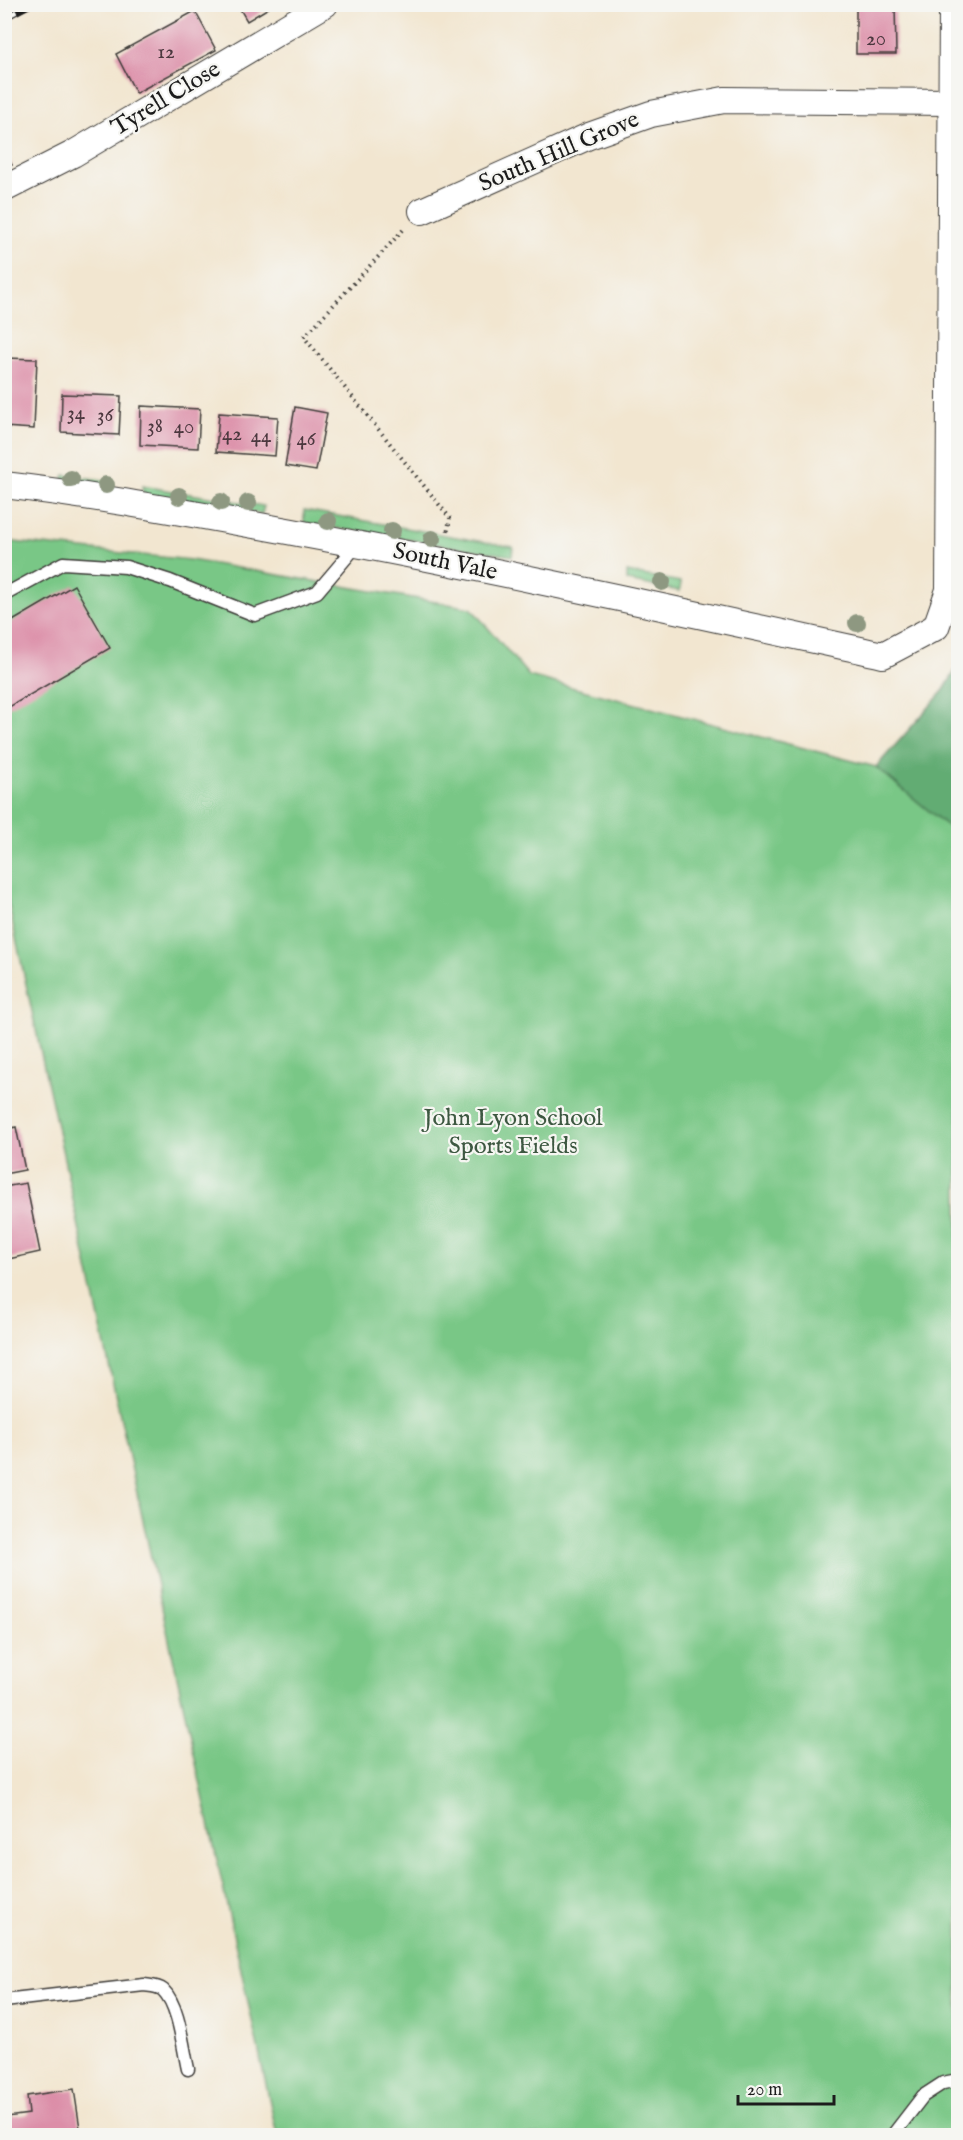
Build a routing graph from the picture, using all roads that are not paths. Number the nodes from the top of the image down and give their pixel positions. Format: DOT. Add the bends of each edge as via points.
graph roads {
  1 [pos="325,4"];
  2 [pos="952,4"];
  3 [pos="951,102"];
  4 [pos="4,189"];
  5 [pos="422,211"];
  6 [pos="4,485"];
  7 [pos="358,544"];
  8 [pos="954,590"];
  9 [pos="4,595"];
  10 [pos="4,2001"];
  11 [pos="188,2069"];
  12 [pos="958,2080"];
  13 [pos="892,2136"];
  1 -- 4 [label="street, Tyrell Close" via="73,153"];
  2 -- 3 [label="street"];
  3 -- 5 [label="street, South Hill Grove" via="724,100 651,114 589,136"];
  3 -- 8 [label="street"];
  6 -- 7 [label="street, South Vale"];
  7 -- 8 [label="street, South Vale" via="883,655 936,627"];
  7 -- 9 [label="lane" via="317,592 255,615 126,567 63,563"];
  10 -- 11 [label="lane" via="156,1986 174,2007"];
  12 -- 13 [label="lane" via="943,2083 923,2096"];
}
